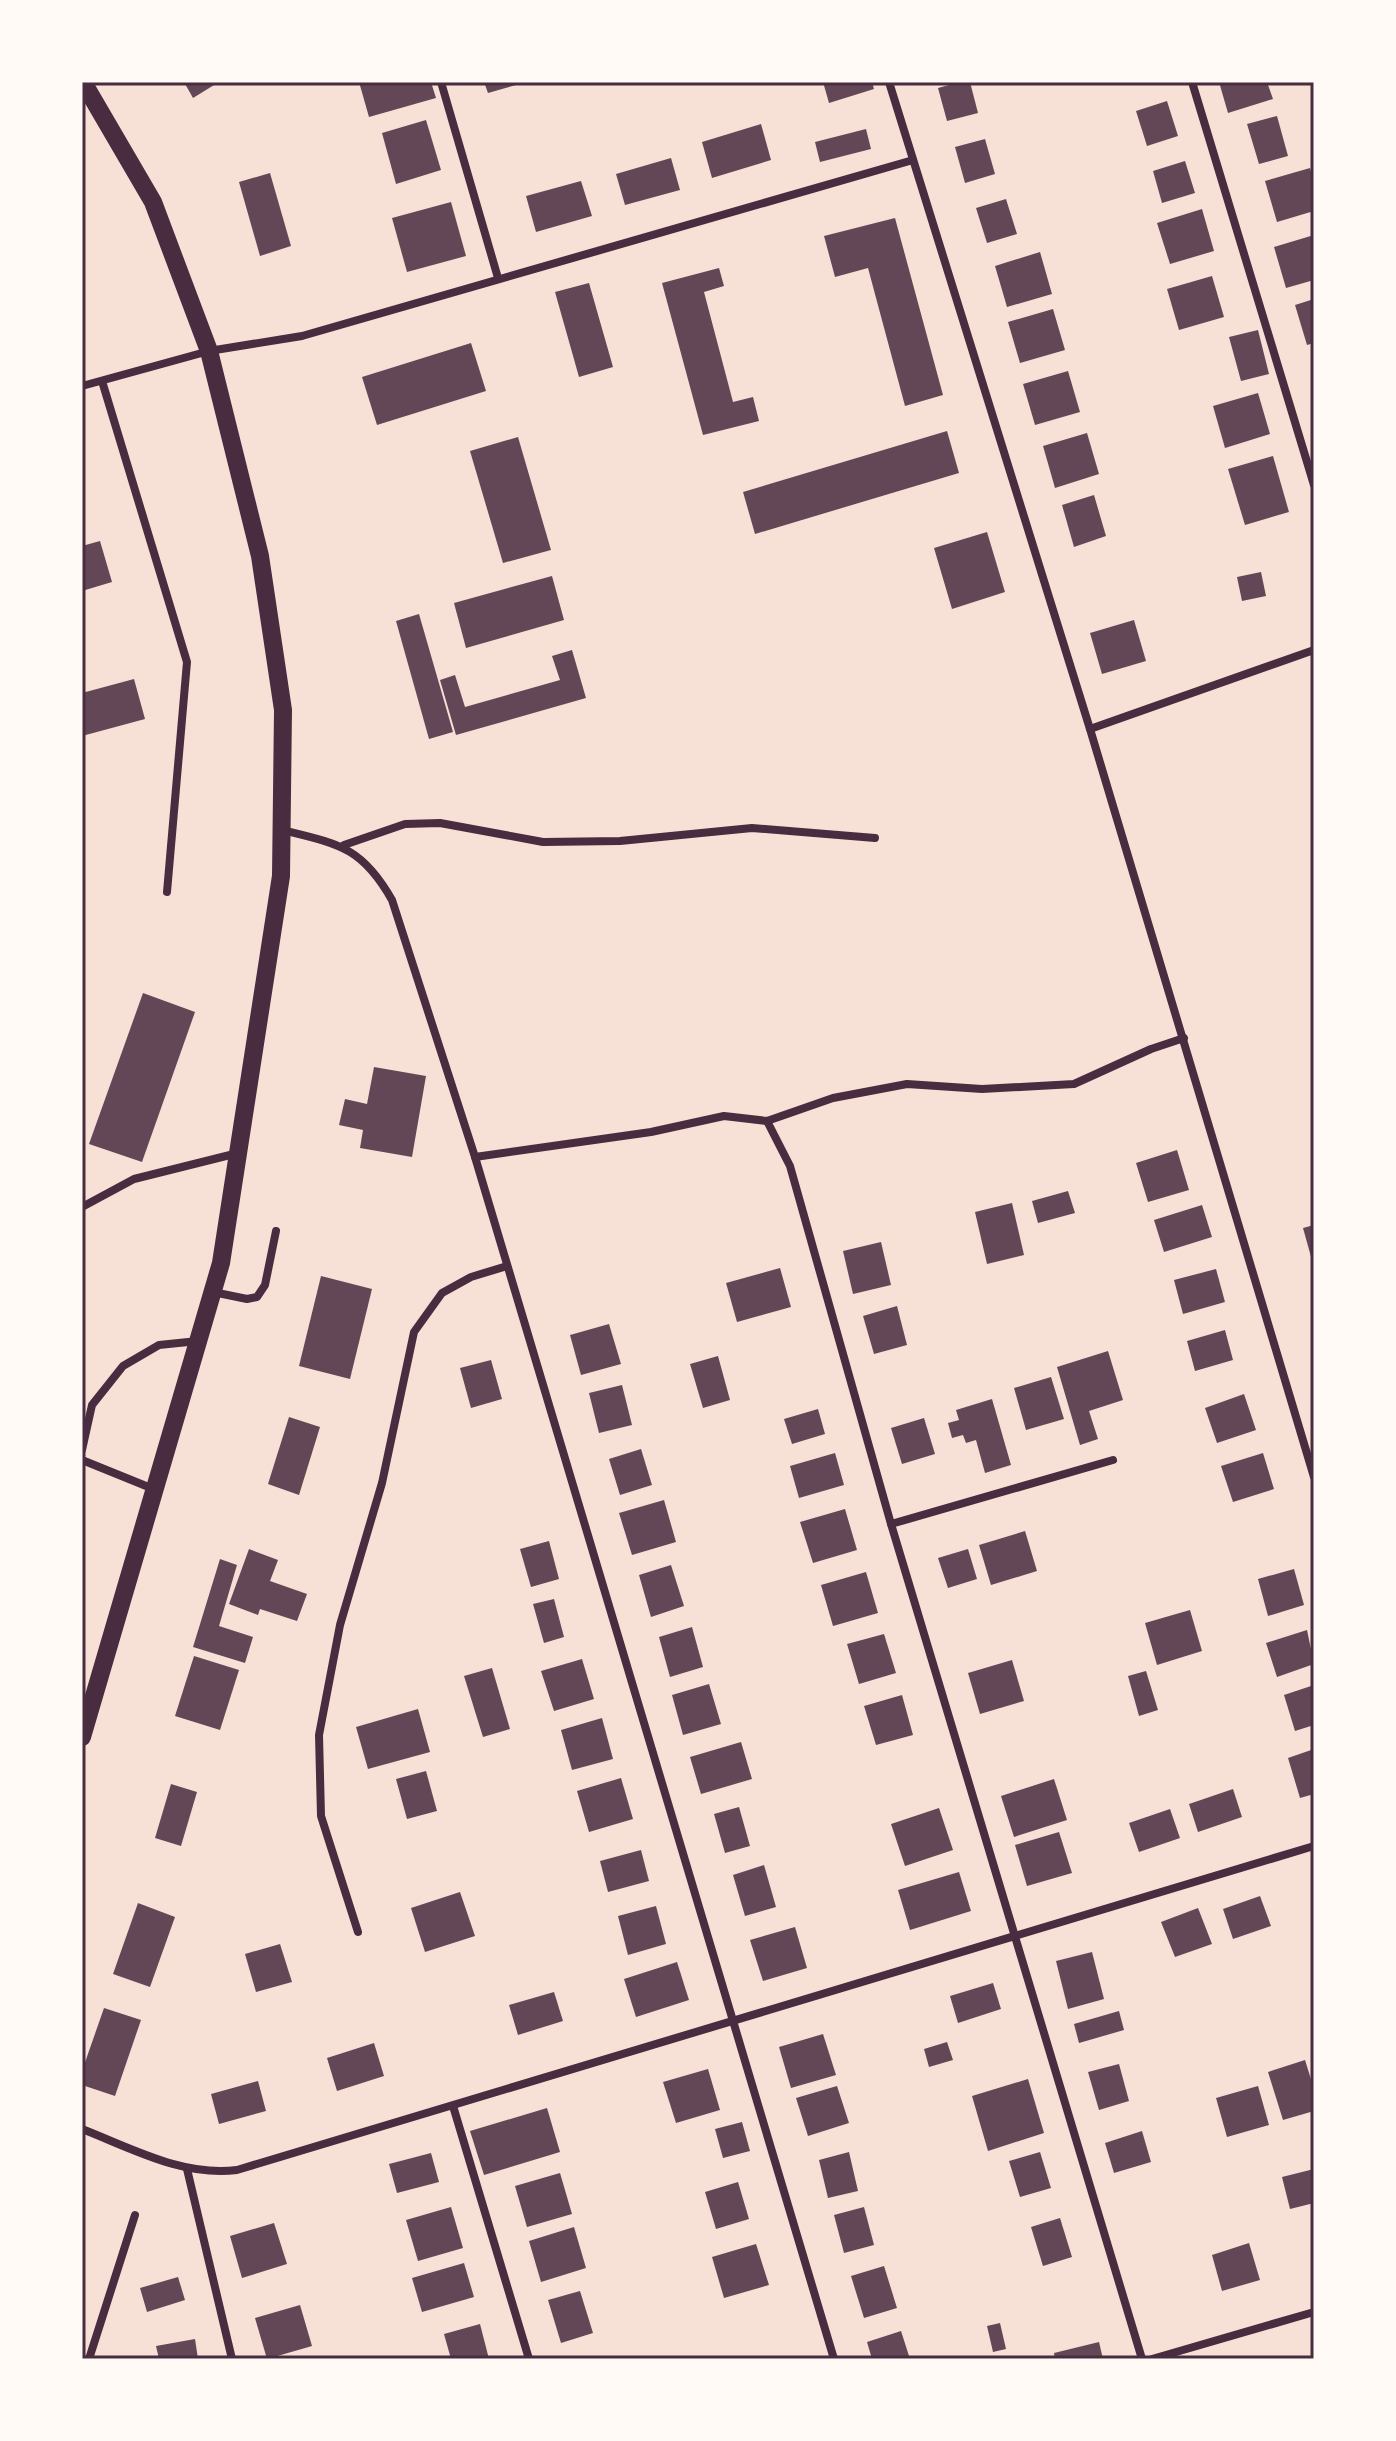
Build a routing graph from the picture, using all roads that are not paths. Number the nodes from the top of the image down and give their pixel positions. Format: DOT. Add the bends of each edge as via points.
graph roads {
  1 [pos="83,82"];
  2 [pos="441,82"];
  3 [pos="889,82"];
  4 [pos="1192,82"];
  5 [pos="913,160"];
  6 [pos="498,278"];
  7 [pos="209,351"];
  8 [pos="102,381"];
  9 [pos="82,386"];
  10 [pos="1314,485"];
  11 [pos="1314,650"];
  12 [pos="1090,729"];
  13 [pos="282,830"];
  14 [pos="875,838"];
  15 [pos="344,845"];
  16 [pos="167,892"];
  17 [pos="1184,1038"];
  18 [pos="767,1121"];
  19 [pos="239,1153"];
  20 [pos="475,1157"];
  21 [pos="82,1207"];
  22 [pos="276,1231"];
  23 [pos="507,1266"];
  24 [pos="213,1292"];
  25 [pos="199,1341"];
  26 [pos="82,1450"];
  27 [pos="82,1460"];
  28 [pos="1113,1460"];
  29 [pos="1314,1477"];
  30 [pos="156,1490"];
  31 [pos="891,1524"];
  32 [pos="82,1737"];
  33 [pos="1314,1846"];
  34 [pos="358,1932"];
  35 [pos="1014,1938"];
  36 [pos="735,2020"];
  37 [pos="453,2106"];
  38 [pos="82,2129"];
  39 [pos="187,2169"];
  40 [pos="135,2215"];
  41 [pos="1314,2312"];
  42 [pos="89,2359"];
  43 [pos="232,2359"];
  44 [pos="529,2359"];
  45 [pos="834,2359"];
  46 [pos="1142,2359"];
  47 [pos="1152,2359"];
  1 -- 7 [label="main road" via="153,202"];
  2 -- 6 [label="street"];
  3 -- 5 [label="street"];
  4 -- 10 [label="street"];
  5 -- 6 [label="street"];
  5 -- 12 [label="street"];
  6 -- 7 [label="street" via="302,336"];
  7 -- 8 [label="street"];
  7 -- 13 [label="main road" via="267,599 283,710"];
  8 -- 9 [label="street"];
  8 -- 16 [label="street" via="187,662"];
  11 -- 12 [label="street"];
  12 -- 17 [label="street"];
  13 -- 15 [label="street"];
  13 -- 19 [label="main road" via="281,876"];
  14 -- 15 [label="street" via="752,828 620,841 543,842 440,823 405,824"];
  15 -- 20 [label="street" via="370,866 392,900"];
  17 -- 18 [label="street" via="1074,1084 982,1089 907,1084 833,1098"];
  17 -- 29 [label="street"];
  18 -- 20 [label="street" via="724,1116"];
  18 -- 31 [label="street" via="790,1166"];
  19 -- 21 [label="street" via="134,1179"];
  19 -- 24 [label="main road"];
  20 -- 23 [label="street"];
  22 -- 24 [label="street" via="263,1291 247,1299"];
  23 -- 34 [label="street" via="442,1293 414,1332 382,1483 340,1625 319,1735 321,1816"];
  23 -- 36 [label="street"];
  24 -- 25 [label="main road"];
  25 -- 26 [label="street" via="159,1345 123,1366 92,1405"];
  25 -- 30 [label="main road"];
  27 -- 30 [label="street"];
  28 -- 31 [label="street"];
  30 -- 32 [label="main road"];
  31 -- 35 [label="street"];
  33 -- 35 [label="street"];
  35 -- 36 [label="street"];
  35 -- 46 [label="street"];
  36 -- 37 [label="street"];
  36 -- 45 [label="street"];
  37 -- 39 [label="street" via="237,2170"];
  37 -- 44 [label="street"];
  38 -- 39 [label="street"];
  39 -- 43 [label="street"];
  40 -- 42 [label="street"];
  41 -- 47 [label="street"];
}
